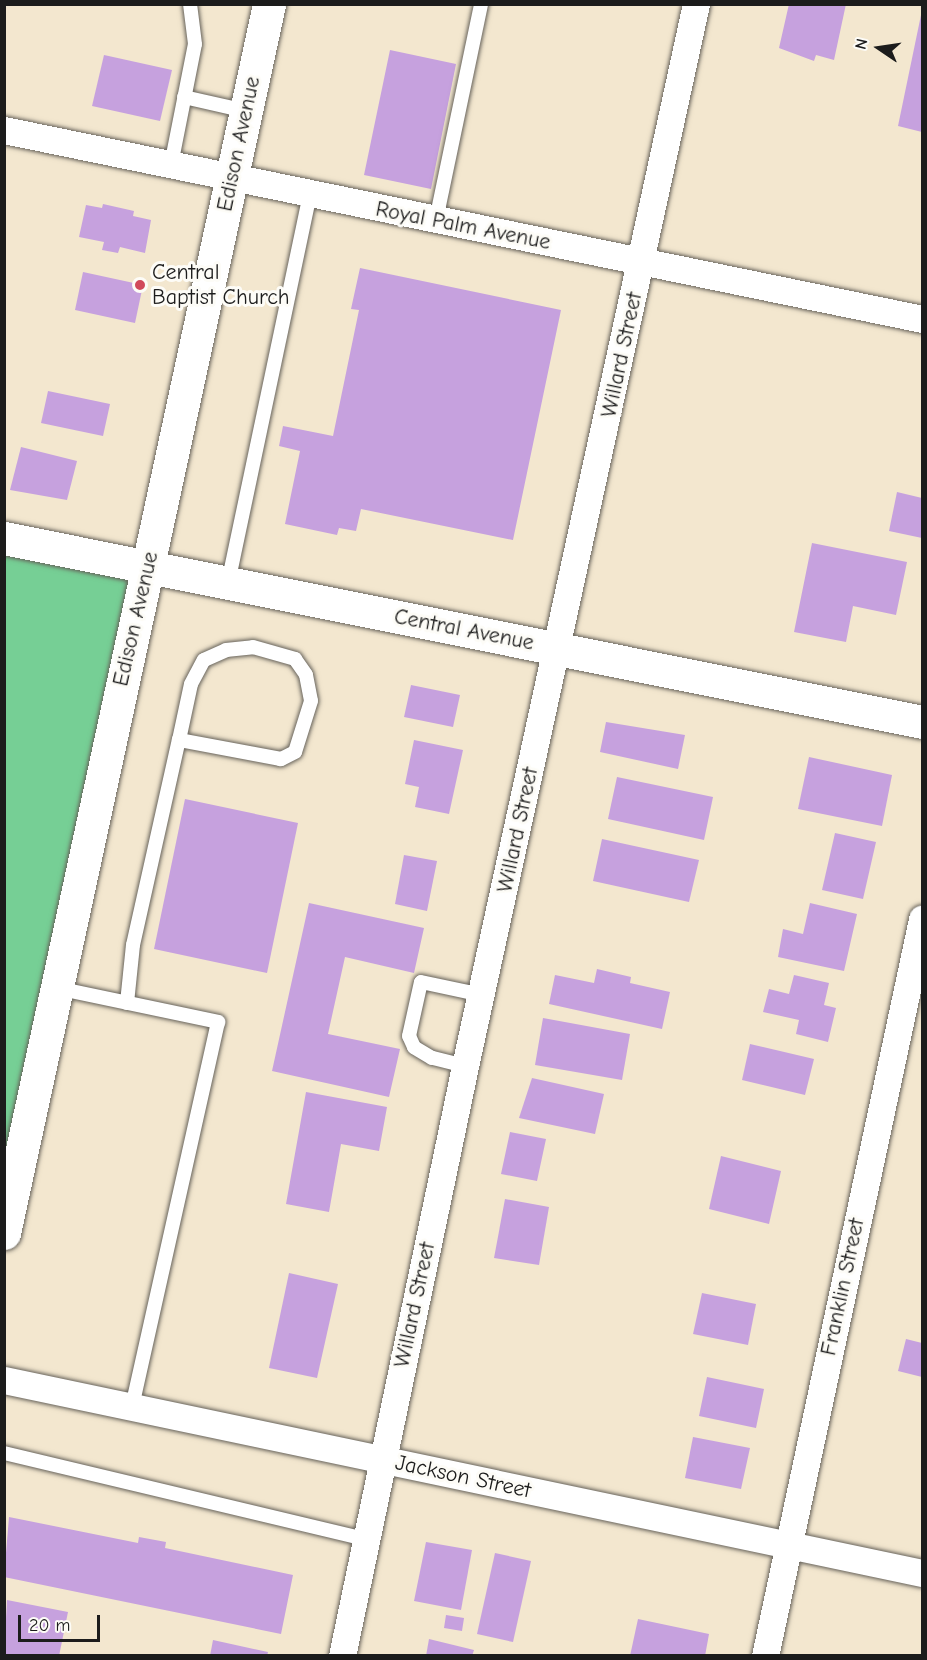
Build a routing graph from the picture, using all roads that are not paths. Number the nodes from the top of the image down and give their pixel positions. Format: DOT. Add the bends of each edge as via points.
graph roads {
  1 [pos="190,4"];
  2 [pos="269,4"];
  3 [pos="481,4"];
  4 [pos="696,4"];
  5 [pos="184,97"];
  6 [pos="246,111"];
  7 [pos="4,130"];
  8 [pos="171,165"];
  9 [pos="231,179"];
  10 [pos="310,195"];
  11 [pos="436,220"];
  12 [pos="641,263"];
  13 [pos="922,319"];
  14 [pos="4,538"];
  15 [pos="148,567"];
  16 [pos="228,582"];
  17 [pos="557,648"];
  18 [pos="922,722"];
  19 [pos="179,740"];
  20 [pos="922,919"];
  21 [pos="56,988"];
  22 [pos="482,995"];
  23 [pos="127,1003"];
  24 [pos="465,1066"];
  25 [pos="4,1233"];
  26 [pos="4,1380"];
  27 [pos="132,1407"];
  28 [pos="4,1453"];
  29 [pos="383,1460"];
  30 [pos="366,1539"];
  31 [pos="789,1545"];
  32 [pos="922,1573"];
  33 [pos="342,1656"];
  34 [pos="765,1656"];
  1 -- 5 [label="lane" via="195,44"];
  2 -- 6 [label="street, Edison Avenue"];
  3 -- 11 [label="lane"];
  4 -- 12 [label="street, Willard Street"];
  5 -- 6 [label="lane"];
  5 -- 8 [label="lane"];
  6 -- 9 [label="street, Edison Avenue"];
  7 -- 8 [label="street, Royal Palm Avenue"];
  8 -- 9 [label="street, Royal Palm Avenue"];
  9 -- 10 [label="street, Royal Palm Avenue"];
  9 -- 15 [label="street, Edison Avenue"];
  10 -- 11 [label="street, Royal Palm Avenue"];
  10 -- 16 [label="lane"];
  11 -- 12 [label="street, Royal Palm Avenue"];
  12 -- 13 [label="street, Royal Palm Avenue"];
  12 -- 17 [label="street, Willard Street"];
  14 -- 15 [label="street, Central Avenue"];
  15 -- 16 [label="street, Central Avenue"];
  15 -- 21 [label="street, Edison Avenue"];
  16 -- 17 [label="street, Central Avenue"];
  17 -- 18 [label="street, Central Avenue"];
  17 -- 22 [label="street, Willard Street"];
  19 -- 19 [label="lane" via="191,684 204,660 226,650 253,647 295,659 306,675 310,701 295,752 281,759"];
  19 -- 23 [label="lane" via="134,945"];
  20 -- 31 [label="street, Franklin Street"];
  21 -- 23 [label="lane"];
  21 -- 25 [label="street, Edison Avenue"];
  22 -- 24 [label="street, Willard Street"];
  22 -- 24 [label="lane" via="422,982 409,1036 414,1047 432,1059"];
  23 -- 27 [label="lane" via="218,1022"];
  24 -- 29 [label="street, Willard Street"];
  26 -- 27 [label="street, Jackson Street"];
  27 -- 29 [label="street, Jackson Street"];
  28 -- 30 [label="lane"];
  29 -- 30 [label="street, Willard Street"];
  29 -- 31 [label="street, Jackson Street"];
  30 -- 33 [label="street, Willard Street"];
  31 -- 32 [label="street, Jackson Street"];
  31 -- 34 [label="street, Franklin Street"];
}
